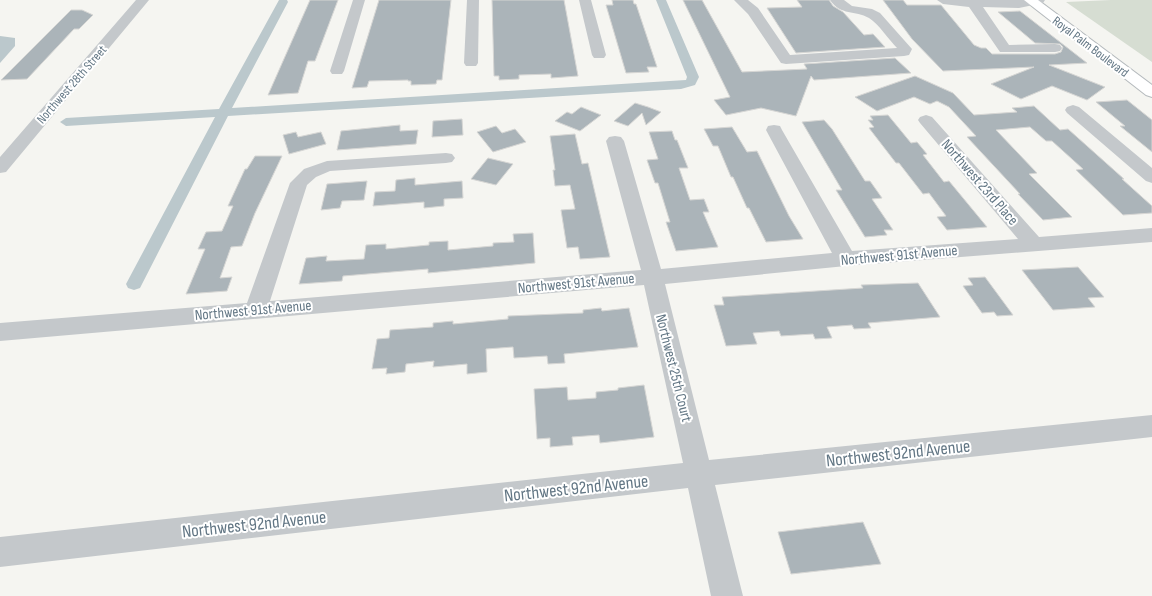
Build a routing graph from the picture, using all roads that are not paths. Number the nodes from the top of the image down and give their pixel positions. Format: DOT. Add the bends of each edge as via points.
graph roads {
  1 [pos="143,0"];
  2 [pos="359,0"];
  3 [pos="473,0"];
  4 [pos="585,0"];
  5 [pos="740,0"];
  6 [pos="836,0"];
  7 [pos="943,0"];
  8 [pos="1037,1"];
  9 [pos="972,2"];
  10 [pos="1055,48"];
  11 [pos="599,55"];
  12 [pos="471,63"];
  13 [pos="337,71"];
  14 [pos="1152,77"];
  15 [pos="1152,92"];
  16 [pos="1073,110"];
  17 [pos="926,120"];
  18 [pos="774,130"];
  19 [pos="616,141"];
  20 [pos="446,158"];
  21 [pos="0,168"];
  22 [pos="1152,177"];
  23 [pos="1152,235"];
  24 [pos="1034,244"];
  25 [pos="846,259"];
  26 [pos="652,277"];
  27 [pos="256,309"];
  28 [pos="0,332"];
  29 [pos="1152,426"];
  30 [pos="700,474"];
  31 [pos="0,552"];
  32 [pos="728,596"];
  1 -- 21 [label="street, Northwest 28th Street"];
  2 -- 13 [label="street"];
  3 -- 12 [label="street"];
  4 -- 11 [label="street"];
  5 -- 6 [label="street" via="753,11 786,60 904,52 905,48 875,16 848,8"];
  7 -- 9 [label="street"];
  8 -- 9 [label="street"];
  8 -- 14 [label="main road, Royal Palm Boulevard"];
  8 -- 15 [label="main road, Royal Palm Boulevard"];
  9 -- 10 [label="street" via="1005,49"];
  16 -- 22 [label="street"];
  17 -- 24 [label="street, Northwest 23rd Place"];
  18 -- 25 [label="street"];
  19 -- 26 [label="street, Northwest 25th Court"];
  20 -- 27 [label="street" via="327,166 310,173 299,183"];
  23 -- 24 [label="street, Northwest 91st Avenue"];
  24 -- 25 [label="street, Northwest 91st Avenue"];
  25 -- 26 [label="street, Northwest 91st Avenue"];
  26 -- 27 [label="street, Northwest 91st Avenue"];
  26 -- 30 [label="street, Northwest 25th Court"];
  27 -- 28 [label="street, Northwest 91st Avenue"];
  29 -- 30 [label="street, Northwest 92nd Avenue"];
  30 -- 31 [label="street, Northwest 92nd Avenue"];
  30 -- 32 [label="street, Northwest 25th Court"];
}
